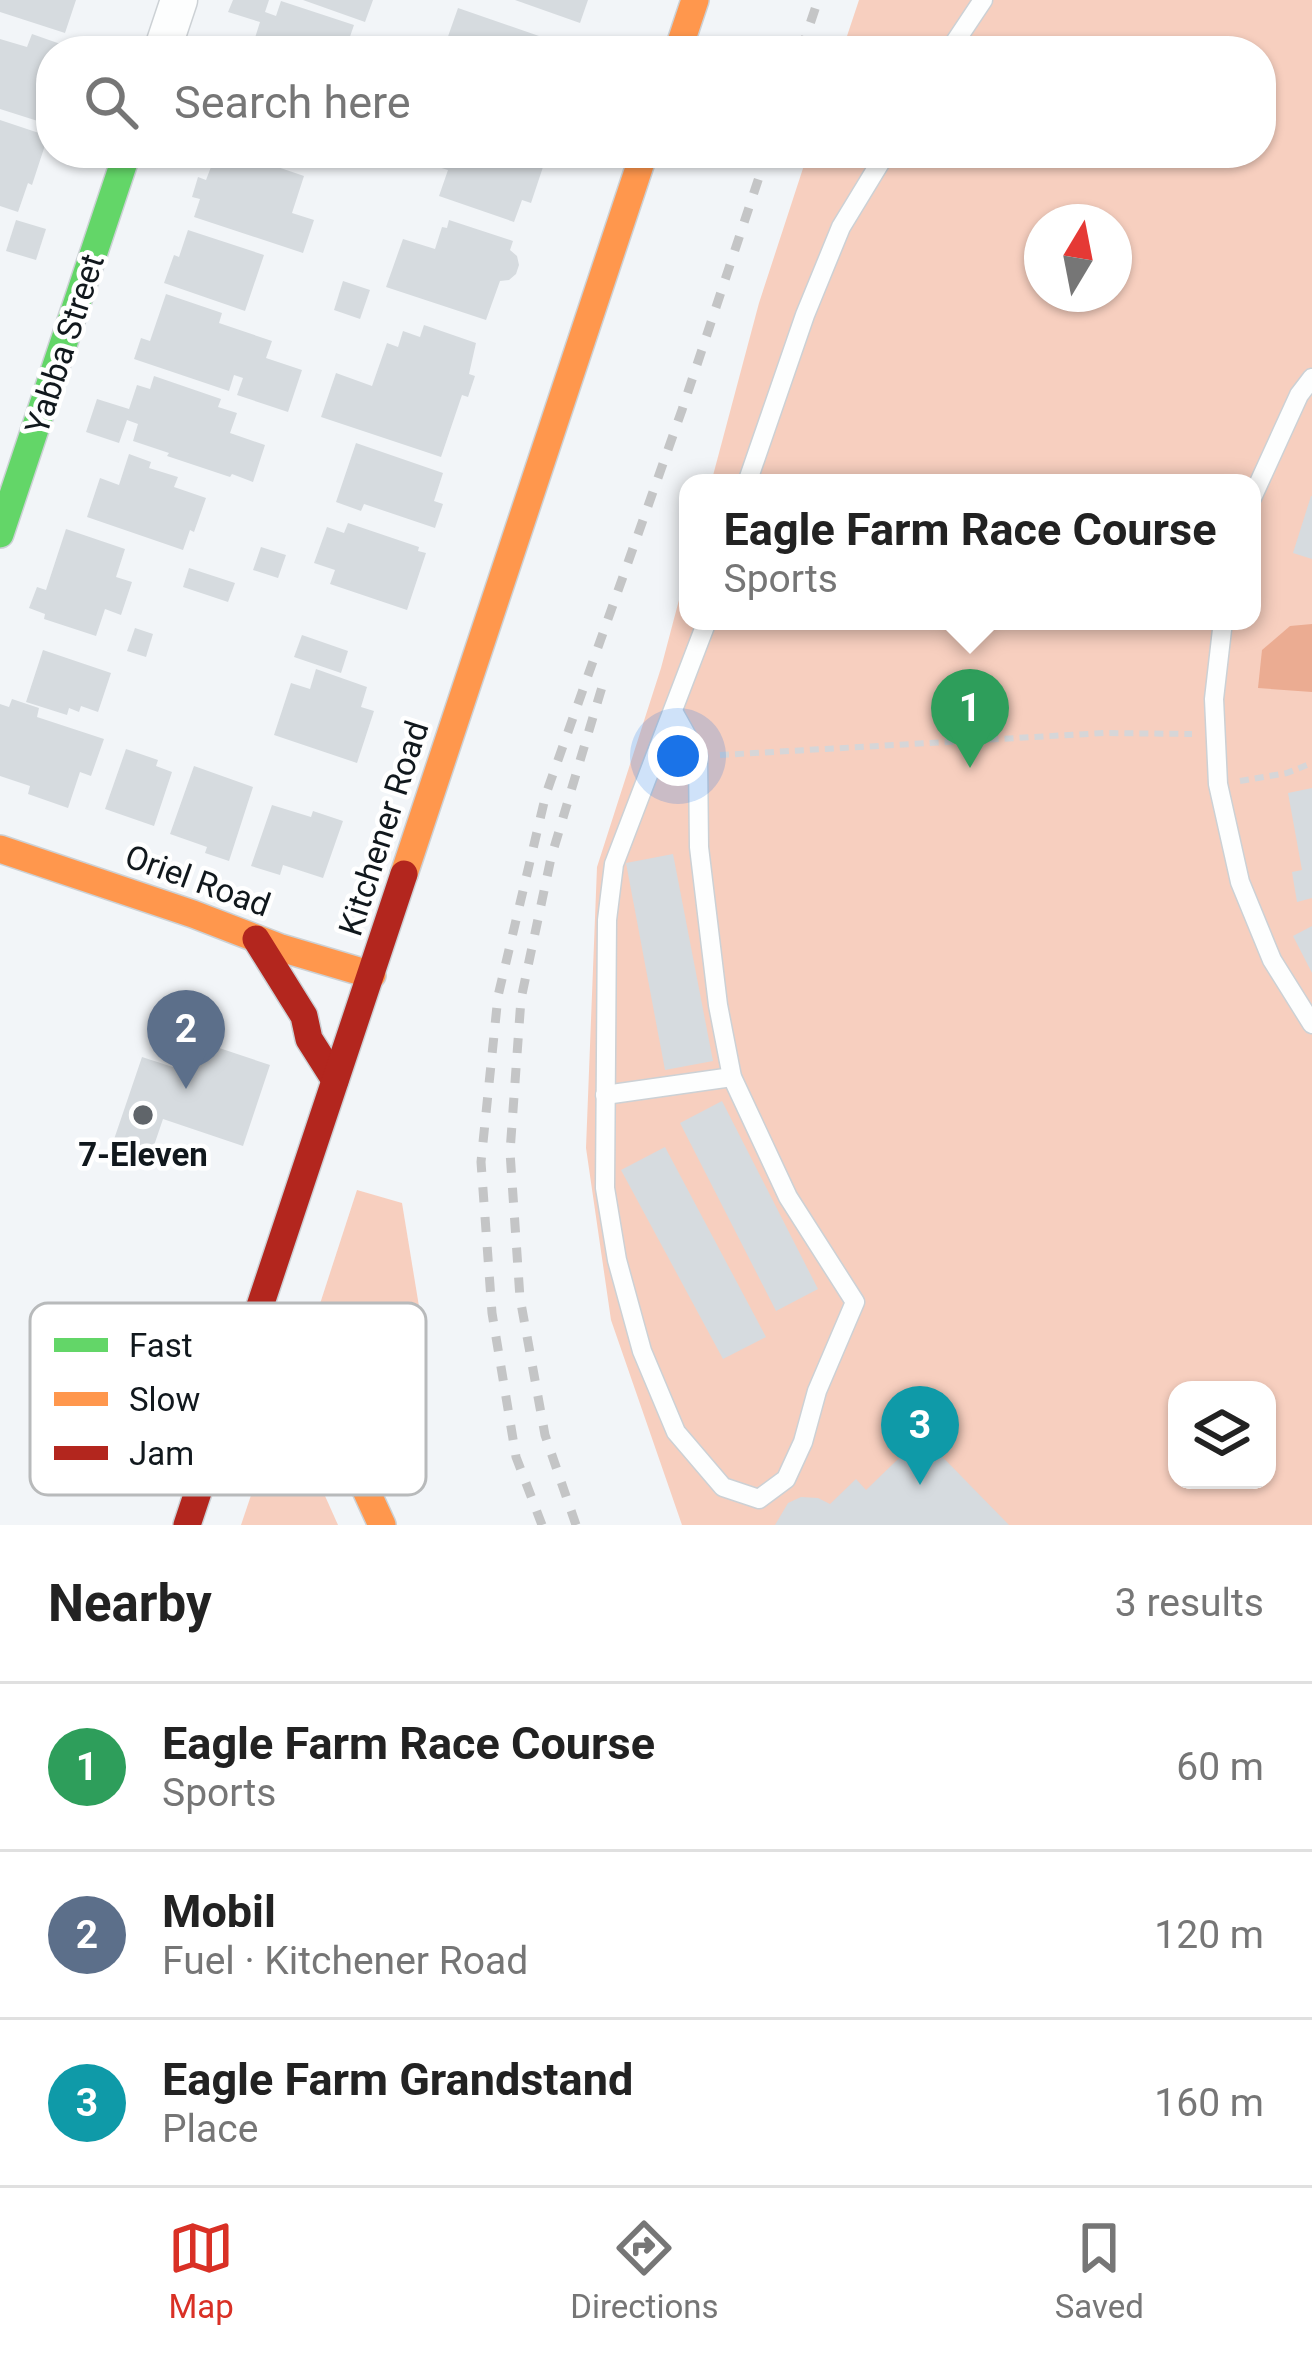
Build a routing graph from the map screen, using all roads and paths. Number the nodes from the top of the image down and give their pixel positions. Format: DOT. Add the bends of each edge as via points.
graph roads {
  1 [pos="178,0"];
  2 [pos="695,0"];
  3 [pos="983,0"];
  4 [pos="167,36"];
  5 [pos="683,36"];
  6 [pos="959,36"];
  7 [pos="123,168"];
  8 [pos="639,168"];
  9 [pos="877,168"];
  10 [pos="1312,378"];
  11 [pos="750,474"];
  12 [pos="1261,478"];
  13 [pos="0,534"];
  14 [pos="704,630"];
  15 [pos="1222,630"];
  16 [pos="674,712"];
  17 [pos="1216,735"];
  18 [pos="698,756"];
  19 [pos="1312,763"];
  20 [pos="1218,784"];
  21 [pos="0,849"];
  22 [pos="256,940"];
  23 [pos="372,975"];
  24 [pos="1312,1024"];
  25 [pos="732,1077"];
  26 [pos="335,1080"];
  27 [pos="605,1095"];
  28 [pos="261,1303"];
  29 [pos="197,1495"];
  30 [pos="368,1495"];
  31 [pos="187,1525"];
  32 [pos="382,1525"];
  1 -- 4 [label="street"];
  2 -- 5 [label="main road"];
  3 -- 6 [label="lane"];
  7 -- 13 [label="main road, Yabba Street"];
  8 -- 23 [label="main road, Kitchener Road"];
  9 -- 11 [label="lane" via="841,226"];
  10 -- 12 [label="lane"];
  14 -- 16 [label="lane"];
  15 -- 17 [label="lane"];
  16 -- 18 [label="lane"];
  16 -- 27 [label="lane" via="614,865"];
  17 -- 18 [label="path" via="1104,733"];
  17 -- 20 [label="lane"];
  18 -- 25 [label="lane" via="699,848"];
  19 -- 20 [label="path"];
  20 -- 24 [label="lane" via="1240,882 1272,961"];
  21 -- 22 [label="main road, Oriel Road"];
  22 -- 23 [label="main road, Oriel Road"];
  22 -- 26 [label="main road"];
  23 -- 26 [label="main road, Kitchener Road"];
  25 -- 27 [label="lane"];
  25 -- 27 [label="lane" via="788,1197 855,1302 786,1480 759,1499 723,1487 676,1432 642,1351 604,1188"];
  26 -- 28 [label="main road, Kitchener Road"];
  29 -- 31 [label="main road, Kitchener Road"];
  30 -- 32 [label="main road"];
}
